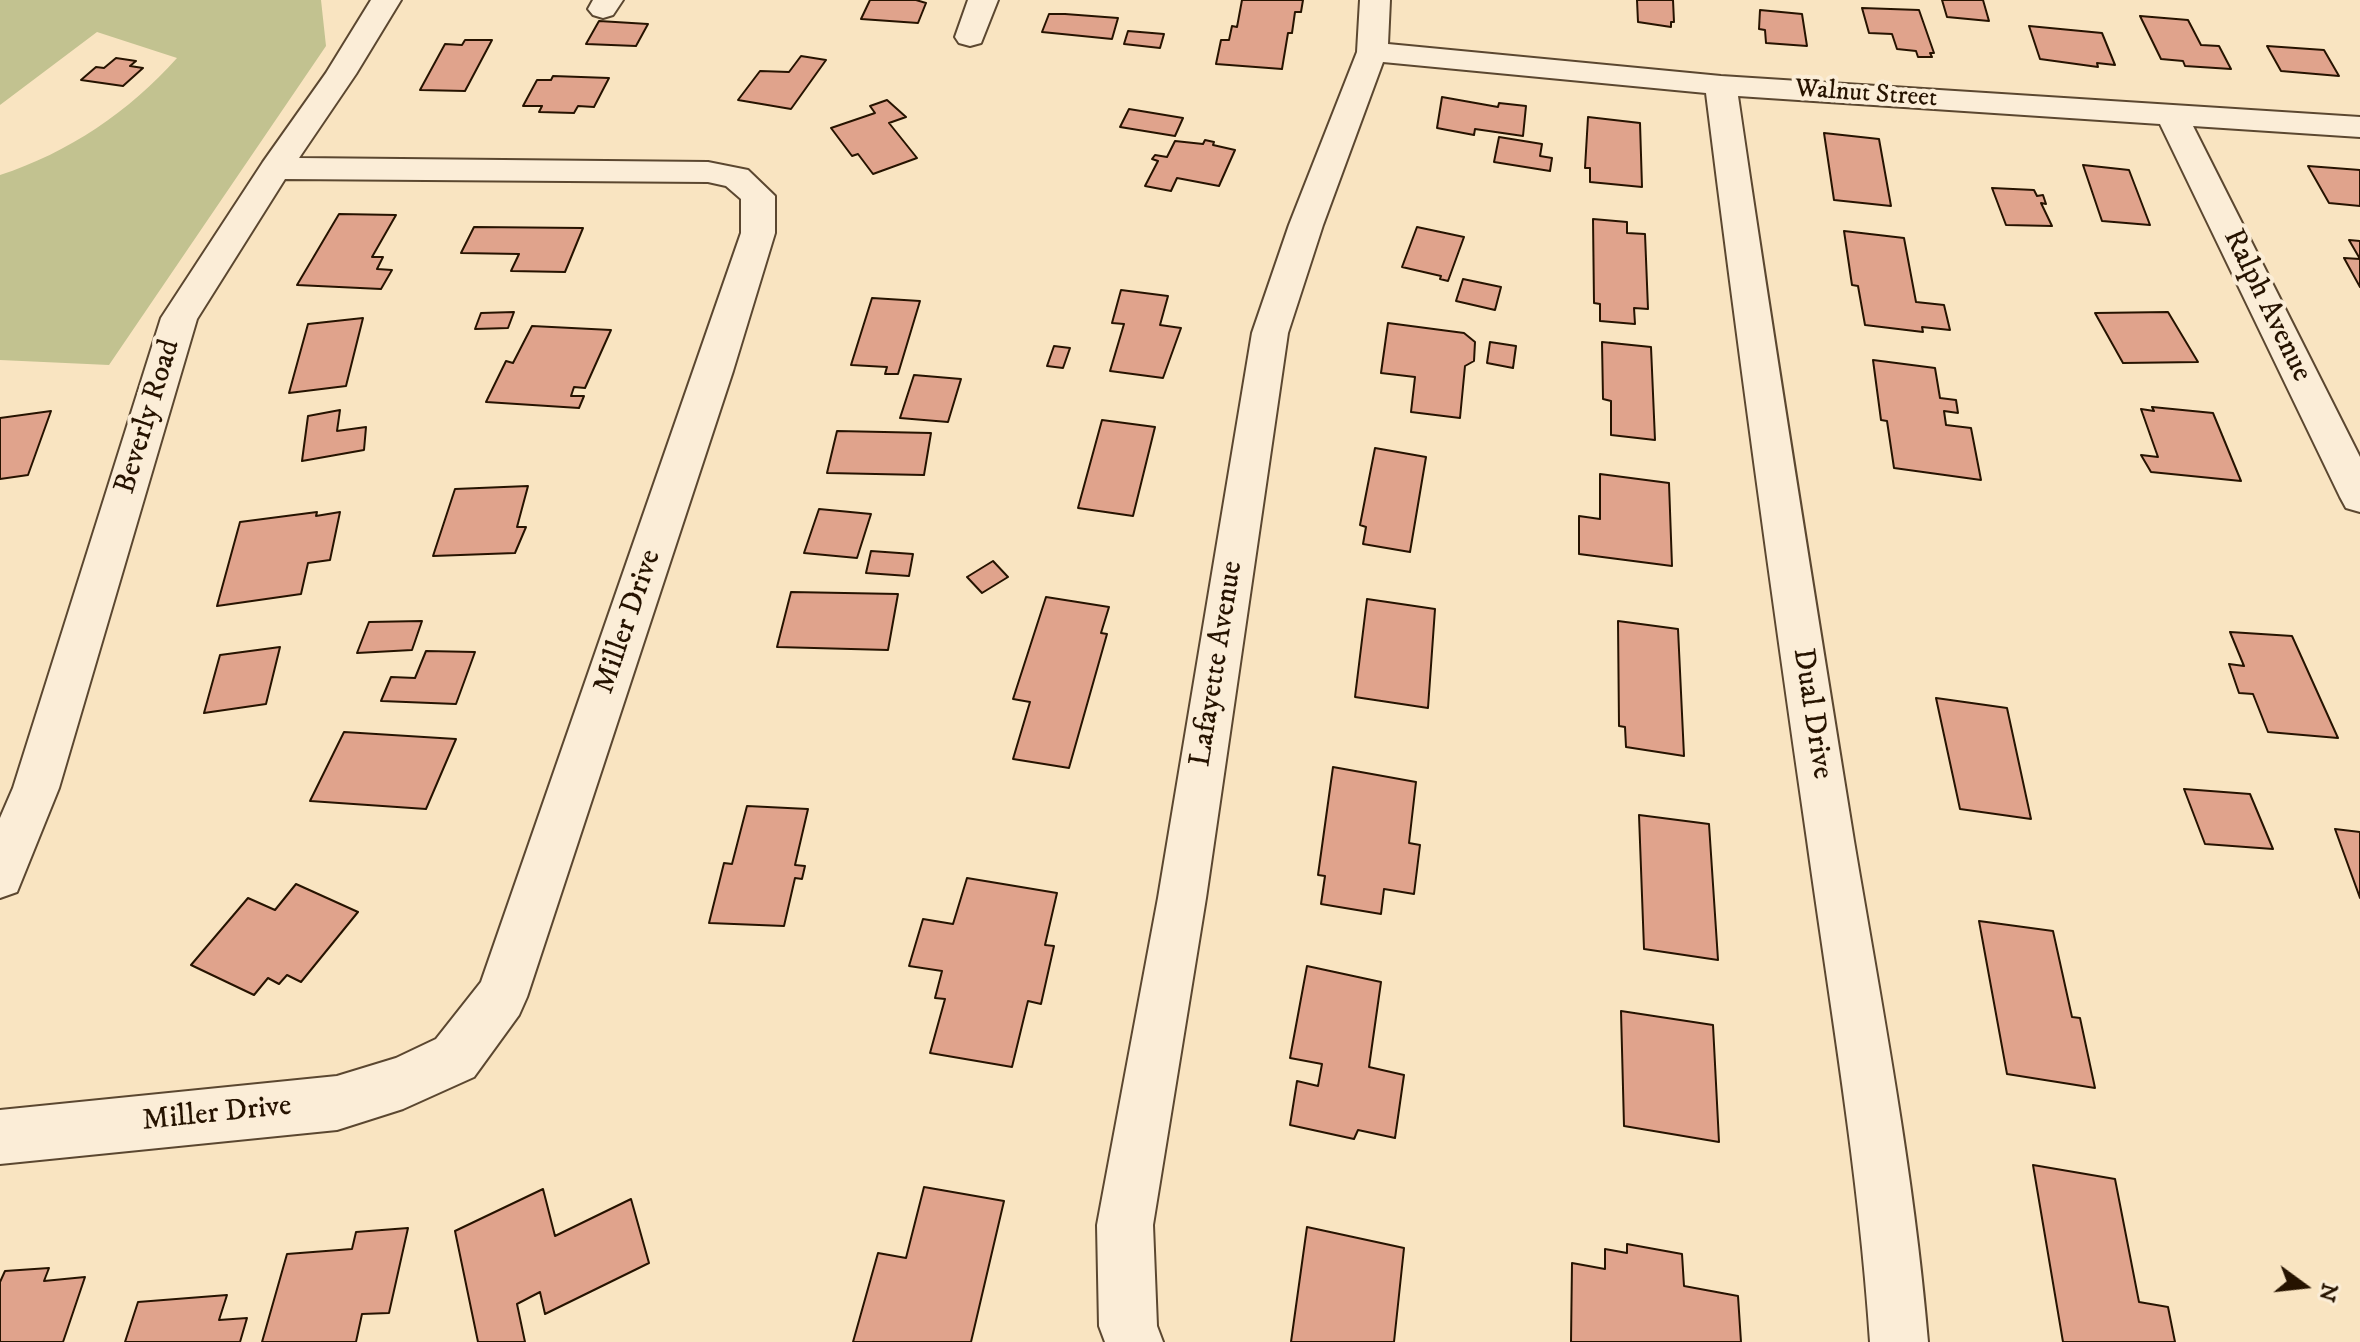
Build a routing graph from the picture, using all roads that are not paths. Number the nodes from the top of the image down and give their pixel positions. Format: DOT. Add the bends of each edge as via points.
graph roads {
  1 [pos="386,0"];
  2 [pos="983,0"];
  3 [pos="1375,0"];
  4 [pos="970,37"];
  5 [pos="1372,52"];
  6 [pos="1721,85"];
  7 [pos="2172,115"];
  8 [pos="2360,127"];
  9 [pos="275,169"];
  10 [pos="2360,497"];
  11 [pos="0,876"];
  12 [pos="0,1137"];
  13 [pos="1134,1342"];
  14 [pos="1899,1342"];
  1 -- 9 [label="street, Beverly Road"];
  2 -- 4 [label="street"];
  3 -- 5 [label="street, Lafayette Avenue"];
  5 -- 6 [label="street, Walnut Street"];
  5 -- 13 [label="street, Lafayette Avenue" via="1270,333 1125,1225 1128,1326"];
  6 -- 7 [label="street, Walnut Street"];
  6 -- 14 [label="street, Dual Drive" via="1759,373 1863,1052"];
  7 -- 8 [label="street, Walnut Street"];
  7 -- 10 [label="street, Ralph Avenue"];
  9 -- 11 [label="street, Beverly Road" via="179,318 36,788"];
  9 -- 12 [label="street, Miller Drive" via="708,172 736,177 758,196 758,233 501,997 455,1058 403,1083 337,1103"];
}
